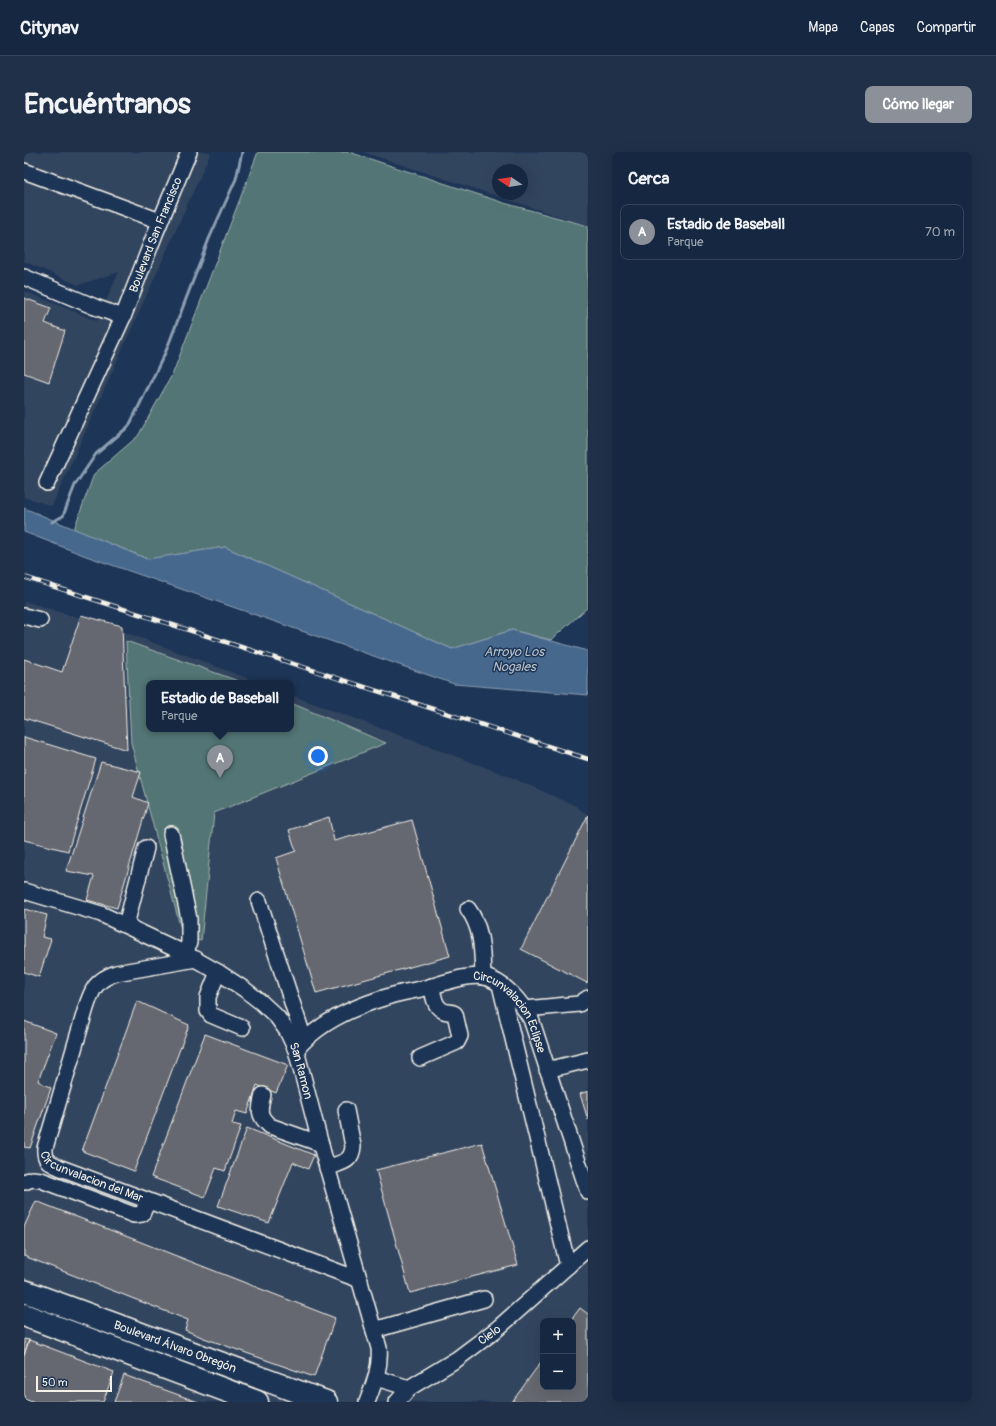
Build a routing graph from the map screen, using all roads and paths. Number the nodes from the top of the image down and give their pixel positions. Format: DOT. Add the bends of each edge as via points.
graph roads {
  1 [pos="189,152"];
  2 [pos="24,171"];
  3 [pos="160,221"];
  4 [pos="24,277"];
  5 [pos="123,317"];
  6 [pos="47,484"];
  7 [pos="24,616"];
  8 [pos="40,620"];
  9 [pos="171,834"];
  10 [pos="146,848"];
  11 [pos="24,890"];
  12 [pos="259,901"];
  13 [pos="468,909"];
  14 [pos="126,926"];
  15 [pos="191,956"];
  16 [pos="218,972"];
  17 [pos="483,976"];
  18 [pos="500,985"];
  19 [pos="432,986"];
  20 [pos="588,998"];
  21 [pos="525,1009"];
  22 [pos="242,1028"];
  23 [pos="300,1044"];
  24 [pos="420,1058"];
  25 [pos="588,1060"];
  26 [pos="547,1070"];
  27 [pos="263,1096"];
  28 [pos="346,1110"];
  29 [pos="320,1144"];
  30 [pos="327,1168"];
  31 [pos="24,1182"];
  32 [pos="588,1192"];
  33 [pos="148,1201"];
  34 [pos="588,1248"];
  35 [pos="568,1266"];
  36 [pos="360,1280"];
  37 [pos="24,1290"];
  38 [pos="484,1299"];
  39 [pos="24,1314"];
  40 [pos="374,1330"];
  41 [pos="376,1378"];
  42 [pos="409,1388"];
  43 [pos="257,1402"];
  44 [pos="326,1402"];
  45 [pos="367,1402"];
  46 [pos="397,1402"];
  1 -- 3 [label="street, Boulevard San Francisco"];
  2 -- 3 [label="street"];
  3 -- 5 [label="street, Boulevard San Francisco"];
  4 -- 5 [label="street"];
  5 -- 6 [label="street, Boulevard San Francisco"];
  7 -- 8 [label="street"];
  9 -- 15 [label="street" via="189,919"];
  10 -- 14 [label="street"];
  11 -- 14 [label="street, San Ramon" via="101,914"];
  12 -- 23 [label="street"];
  13 -- 17 [label="street" via="479,929"];
  14 -- 15 [label="street, San Ramon"];
  15 -- 16 [label="street, San Ramon"];
  15 -- 33 [label="street, Circunvalacion del Mar" via="116,973 97,983 86,1008 45,1148 45,1155 52,1164"];
  16 -- 22 [label="street" via="208,997 208,1011 211,1015"];
  16 -- 23 [label="street, San Ramon" via="244,989 277,1018"];
  17 -- 18 [label="street, Circunvalacion Eclipse"];
  17 -- 19 [label="street, Circunvalacion Eclipse" via="448,980"];
  18 -- 21 [label="street, Circunvalacion Eclipse"];
  18 -- 35 [label="street"];
  19 -- 23 [label="street, Circunvalacion Eclipse" via="390,996 354,1009 319,1029"];
  19 -- 24 [label="street" via="438,1008 455,1014 460,1036 457,1042"];
  20 -- 21 [label="street" via="579,1004"];
  21 -- 26 [label="street, Circunvalacion Eclipse" via="531,1019"];
  23 -- 29 [label="street, San Ramon"];
  25 -- 26 [label="street"];
  26 -- 32 [label="street, Circunvalacion Eclipse"];
  27 -- 29 [label="street" via="259,1111 263,1120 270,1126"];
  28 -- 30 [label="street" via="353,1146 351,1157"];
  29 -- 30 [label="street, San Ramon"];
  30 -- 36 [label="street, San Ramon"];
  31 -- 33 [label="street" via="32,1179 42,1180 134,1215 142,1214"];
  33 -- 36 [label="street, Circunvalacion del Mar"];
  34 -- 35 [label="street, Cielo"];
  35 -- 42 [label="street, Cielo" via="474,1346"];
  36 -- 40 [label="street, San Ramon"];
  37 -- 44 [label="highway, Boulevard Álvaro Obregón"];
  38 -- 40 [label="street"];
  39 -- 43 [label="highway, Boulevard Álvaro Obregón"];
  40 -- 41 [label="street, San Ramon" via="380,1356"];
  41 -- 42 [label="street"];
  41 -- 45 [label="street, San Ramon"];
  42 -- 46 [label="street, Cielo"];
}
